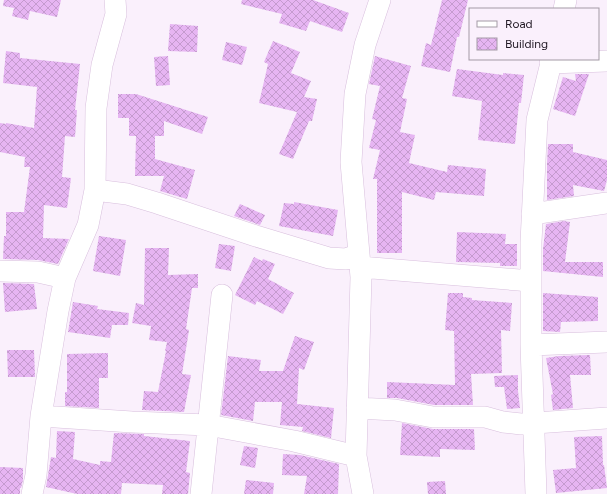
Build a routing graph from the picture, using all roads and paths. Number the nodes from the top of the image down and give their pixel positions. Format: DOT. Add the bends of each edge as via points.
graph roads {
  1 [pos="115,0"];
  2 [pos="380,0"];
  3 [pos="551,61"];
  4 [pos="607,61"];
  5 [pos="95,190"];
  6 [pos="607,203"];
  7 [pos="532,214"];
  8 [pos="359,261"];
  9 [pos="0,271"];
  10 [pos="65,278"];
  11 [pos="531,281"];
  12 [pos="222,294"];
  13 [pos="607,342"];
  14 [pos="531,345"];
  15 [pos="357,408"];
  16 [pos="41,416"];
  17 [pos="607,418"];
  18 [pos="534,423"];
  19 [pos="208,425"];
  20 [pos="356,456"];
  21 [pos="32,494"];
  22 [pos="201,494"];
  23 [pos="363,494"];
  24 [pos="536,494"];
  1 -- 5 [label="street" via="116,14 102,65 96,108"];
  2 -- 8 [label="street" via="365,45 355,94 351,162"];
  3 -- 4 [label="street"];
  3 -- 7 [label="street" via="537,120"];
  5 -- 8 [label="street" via="127,194 329,258"];
  5 -- 10 [label="street" via="88,225"];
  6 -- 7 [label="street"];
  7 -- 11 [label="street"];
  8 -- 11 [label="street"];
  8 -- 15 [label="street" via="361,277"];
  9 -- 10 [label="street" via="38,272"];
  10 -- 16 [label="street"];
  11 -- 14 [label="street"];
  12 -- 19 [label="street"];
  13 -- 14 [label="street"];
  14 -- 18 [label="street"];
  15 -- 18 [label="street" via="396,410 433,417 485,417 503,422"];
  15 -- 20 [label="street"];
  16 -- 19 [label="street"];
  16 -- 21 [label="street"];
  17 -- 18 [label="street"];
  18 -- 24 [label="street"];
  19 -- 20 [label="street"];
  19 -- 22 [label="street"];
  20 -- 23 [label="street"];
}
